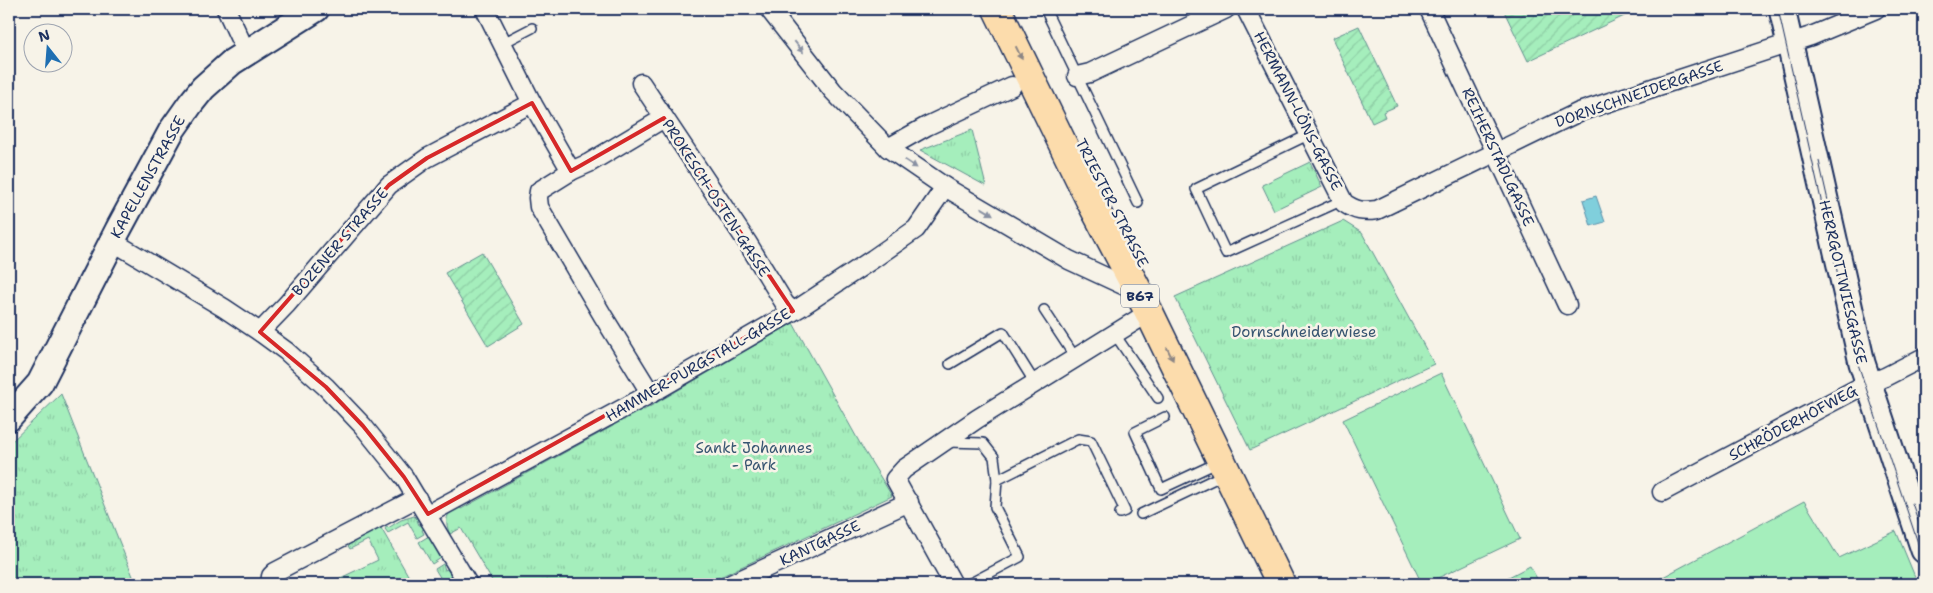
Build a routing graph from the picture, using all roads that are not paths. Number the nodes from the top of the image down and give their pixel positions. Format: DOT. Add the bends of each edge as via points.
graph roads {
  1 [pos="226,9"];
  2 [pos="316,9"];
  3 [pos="485,9"];
  4 [pos="769,9"];
  5 [pos="998,9"];
  6 [pos="1018,9"];
  7 [pos="1045,9"];
  8 [pos="1226,9"];
  9 [pos="1246,9"];
  10 [pos="1429,9"];
  11 [pos="1782,9"];
  12 [pos="1876,9"];
  13 [pos="532,28"];
  14 [pos="1790,42"];
  15 [pos="503,43"];
  16 [pos="246,52"];
  17 [pos="1077,76"];
  18 [pos="641,83"];
  19 [pos="1012,86"];
  20 [pos="532,103"];
  21 [pos="664,118"];
  22 [pos="1310,134"];
  23 [pos="888,148"];
  24 [pos="1496,151"];
  25 [pos="571,171"];
  26 [pos="945,186"];
  27 [pos="1138,204"];
  28 [pos="1348,205"];
  29 [pos="112,241"];
  30 [pos="1143,301"];
  31 [pos="1568,305"];
  32 [pos="1044,310"];
  33 [pos="793,311"];
  34 [pos="260,332"];
  35 [pos="1114,333"];
  36 [pos="1075,357"];
  37 [pos="1924,357"];
  38 [pos="950,364"];
  39 [pos="1035,382"];
  40 [pos="1868,384"];
  41 [pos="34,391"];
  42 [pos="651,394"];
  43 [pos="1158,398"];
  44 [pos="9,400"];
  45 [pos="1165,417"];
  46 [pos="9,418"];
  47 [pos="943,442"];
  48 [pos="1225,467"];
  49 [pos="997,480"];
  50 [pos="1662,492"];
  51 [pos="417,498"];
  52 [pos="909,502"];
  53 [pos="1120,513"];
  54 [pos="428,514"];
  55 [pos="1141,514"];
  56 [pos="1924,550"];
  57 [pos="737,583"];
  58 [pos="270,584"];
  59 [pos="468,584"];
  60 [pos="952,584"];
  61 [pos="969,584"];
  62 [pos="1282,584"];
  63 [pos="1301,584"];
  1 -- 16 [label="street"];
  2 -- 16 [label="street, KAPELLENSTRASSE"];
  3 -- 15 [label="street"];
  4 -- 23 [label="street, one-way" via="833,91"];
  5 -- 30 [label="main road, TRIESTER STRASSE / B67, one-way" via="1090,200"];
  6 -- 63 [label="main road, TRIESTER STRASSE / B67" via="1111,204 1192,358"];
  7 -- 17 [label="lane"];
  8 -- 17 [label="street" via="1090,73"];
  9 -- 22 [label="street, HERMANN-LÖNS-GASSE"];
  10 -- 24 [label="street, REIHERSTADLGASSE"];
  11 -- 14 [label="street, HERRGOTTWIESGASSE"];
  12 -- 14 [label="street, DORNSCHNEIDERGASSE"];
  13 -- 15 [label="lane"];
  14 -- 24 [label="street, DORNSCHNEIDERGASSE" via="1578,112"];
  14 -- 40 [label="street, HERRGOTTWIESGASSE"];
  15 -- 20 [label="street"];
  16 -- 29 [label="street, KAPELLENSTRASSE" via="216,75 191,103 172,130"];
  17 -- 27 [label="lane"];
  18 -- 21 [label="street, PROKESCH-OSTEN-GASSE"];
  19 -- 23 [label="street"];
  20 -- 25 [label="street"];
  20 -- 34 [label="street, BOZENER STRASSE" via="427,158 389,185"];
  21 -- 25 [label="street"];
  21 -- 33 [label="street, PROKESCH-OSTEN-GASSE" via="785,304"];
  22 -- 28 [label="street, HERMANN-LÖNS-GASSE"];
  22 -- 28 [label="lane" via="1196,189 1226,253"];
  23 -- 26 [label="street, one-way"];
  24 -- 28 [label="street, DORNSCHNEIDERGASSE" via="1377,210 1363,212"];
  24 -- 31 [label="street, REIHERSTADLGASSE"];
  25 -- 42 [label="street" via="540,190 539,207"];
  26 -- 30 [label="street, one-way"];
  26 -- 33 [label="street, HAMMER-PURGSTALL-GASSE" via="916,229"];
  29 -- 34 [label="street"];
  29 -- 41 [label="street, KAPELLENSTRASSE"];
  30 -- 35 [label="street" via="1140,318"];
  30 -- 48 [label="main road, TRIESTER STRASSE / B67, one-way"];
  32 -- 36 [label="lane"];
  33 -- 42 [label="street, HAMMER-PURGSTALL-GASSE"];
  34 -- 51 [label="street" via="326,387 386,455"];
  35 -- 36 [label="street"];
  35 -- 43 [label="lane"];
  36 -- 39 [label="street"];
  37 -- 40 [label="street, SCHRÖDERHOFWEG"];
  38 -- 39 [label="lane" via="1003,332"];
  39 -- 47 [label="street"];
  40 -- 50 [label="street, SCHRÖDERHOFWEG"];
  40 -- 56 [label="street, HERRGOTTWIESGASSE"];
  41 -- 44 [label="street"];
  41 -- 46 [label="street, KAPELLENSTRASSE"];
  42 -- 54 [label="street, HAMMER-PURGSTALL-GASSE"];
  45 -- 48 [label="lane" via="1134,432 1161,489"];
  47 -- 49 [label="lane" via="983,443 994,457"];
  47 -- 52 [label="street" via="895,478"];
  48 -- 55 [label="lane"];
  48 -- 62 [label="main road, TRIESTER STRASSE / B67"];
  49 -- 53 [label="lane" via="1078,439 1091,441 1125,511"];
  49 -- 61 [label="lane" via="995,507 1020,557"];
  51 -- 54 [label="street"];
  51 -- 58 [label="street" via="276,572 271,576"];
  52 -- 57 [label="street, KANTGASSE"];
  52 -- 60 [label="street"];
  54 -- 59 [label="street"];
}
